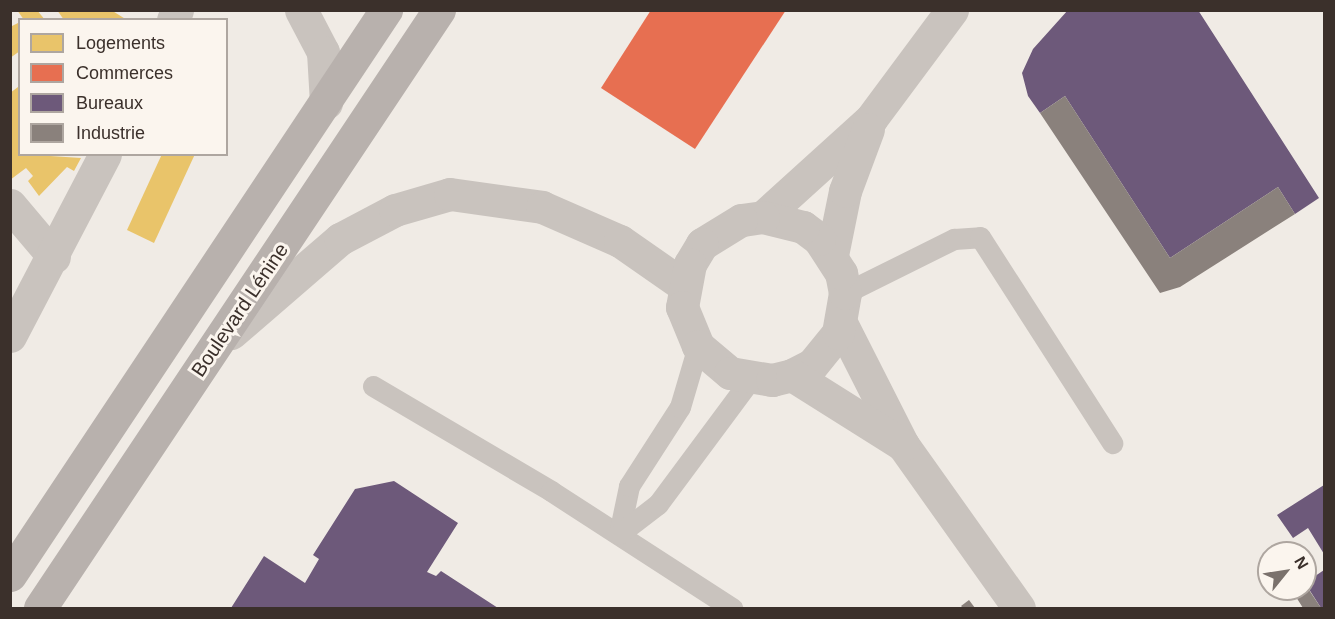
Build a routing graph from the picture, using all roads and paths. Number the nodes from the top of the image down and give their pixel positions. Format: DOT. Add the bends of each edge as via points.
graph roads {
  1 [pos="301,10"];
  2 [pos="386,10"];
  3 [pos="439,10"];
  4 [pos="952,10"];
  5 [pos="326,103"];
  6 [pos="871,119"];
  7 [pos="104,156"];
  8 [pos="10,205"];
  9 [pos="764,217"];
  10 [pos="832,255"];
  11 [pos="54,257"];
  12 [pos="683,285"];
  13 [pos="843,308"];
  14 [pos="10,336"];
  15 [pos="216,346"];
  16 [pos="698,346"];
  17 [pos="792,375"];
  18 [pos="751,379"];
  19 [pos="373,386"];
  20 [pos="1112,443"];
  21 [pos="903,445"];
  22 [pos="619,534"];
  23 [pos="10,575"];
  24 [pos="40,609"];
  25 [pos="732,609"];
  26 [pos="1019,609"];
  1 -- 5 [label="street" via="323,52"];
  2 -- 5 [label="main road"];
  3 -- 15 [label="main road, Boulevard Lénine"];
  4 -- 6 [label="street"];
  5 -- 23 [label="main road"];
  6 -- 9 [label="street"];
  6 -- 10 [label="street" via="845,191"];
  7 -- 11 [label="street"];
  8 -- 11 [label="street"];
  9 -- 10 [label="street" via="803,227"];
  9 -- 12 [label="street" via="741,220 702,244"];
  10 -- 13 [label="street"];
  11 -- 14 [label="street"];
  12 -- 15 [label="street" via="620,241 542,207 450,194 394,210 340,239"];
  12 -- 16 [label="street" via="687,327"];
  13 -- 17 [label="street" via="827,350"];
  13 -- 20 [label="lane" via="954,239 980,237"];
  13 -- 21 [label="street"];
  15 -- 24 [label="main road, Boulevard Lénine"];
  16 -- 18 [label="street" via="712,362"];
  16 -- 22 [label="lane" via="680,407 629,486"];
  17 -- 18 [label="street"];
  17 -- 21 [label="street"];
  18 -- 22 [label="lane" via="658,504"];
  19 -- 22 [label="lane"];
  21 -- 26 [label="street"];
  22 -- 25 [label="lane"];
}
